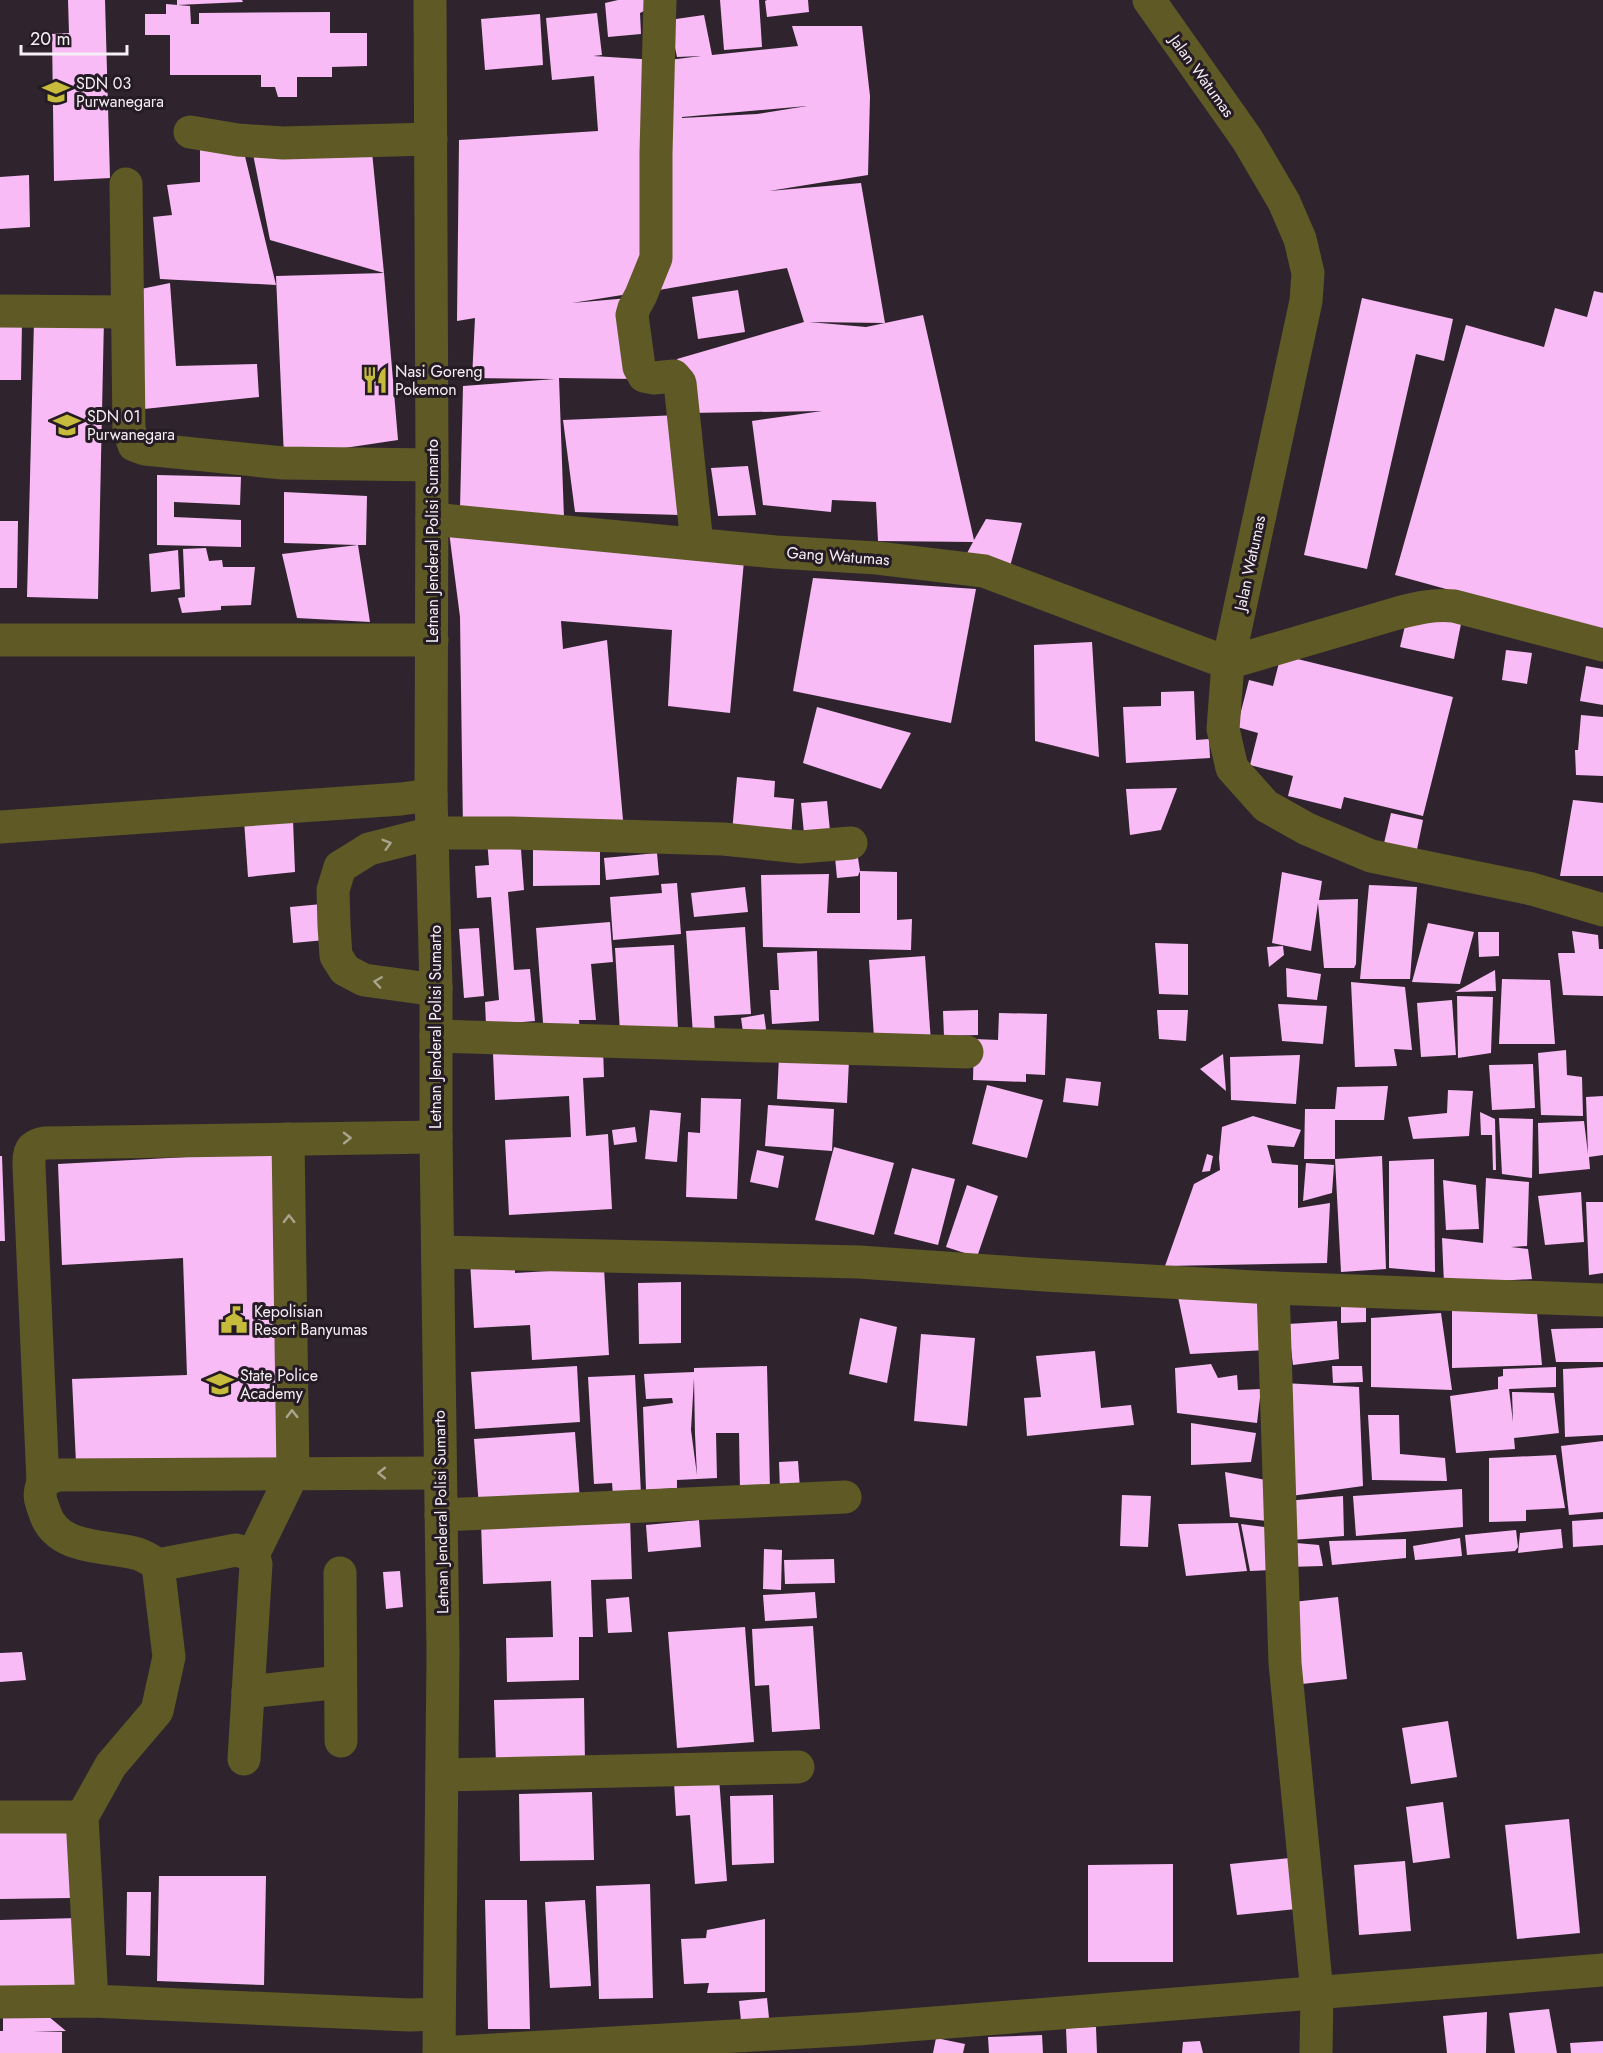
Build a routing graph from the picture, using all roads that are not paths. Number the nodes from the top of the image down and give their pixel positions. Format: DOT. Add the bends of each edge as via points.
graph roads {
  1 [pos="430,0"];
  2 [pos="660,0"];
  3 [pos="1149,0"];
  4 [pos="190,132"];
  5 [pos="431,139"];
  6 [pos="126,184"];
  7 [pos="0,311"];
  8 [pos="126,312"];
  9 [pos="432,465"];
  10 [pos="432,519"];
  11 [pos="697,544"];
  12 [pos="0,640"];
  13 [pos="432,640"];
  14 [pos="1603,645"];
  15 [pos="1228,663"];
  16 [pos="431,795"];
  17 [pos="0,827"];
  18 [pos="432,833"];
  19 [pos="851,843"];
  20 [pos="1603,910"];
  21 [pos="436,988"];
  22 [pos="436,1036"];
  23 [pos="967,1052"];
  24 [pos="436,1137"];
  25 [pos="288,1139"];
  26 [pos="438,1252"];
  27 [pos="1273,1288"];
  28 [pos="1603,1300"];
  29 [pos="293,1473"];
  30 [pos="440,1473"];
  31 [pos="43,1482"];
  32 [pos="845,1497"];
  33 [pos="441,1515"];
  34 [pos="253,1555"];
  35 [pos="158,1565"];
  36 [pos="340,1573"];
  37 [pos="340,1682"];
  38 [pos="248,1692"];
  39 [pos="341,1741"];
  40 [pos="244,1759"];
  41 [pos="798,1767"];
  42 [pos="442,1775"];
  43 [pos="0,1817"];
  44 [pos="82,1817"];
  45 [pos="1603,1970"];
  46 [pos="1317,1993"];
  47 [pos="92,2001"];
  48 [pos="0,2002"];
  49 [pos="440,2014"];
  50 [pos="440,2053"];
  51 [pos="1316,2053"];
  1 -- 5 [label="street, Letnan Jenderal Polisi Sumarto"];
  2 -- 11 [label="street" via="656,258 632,315 639,367 644,376 674,376 680,383"];
  3 -- 15 [label="street, Jalan Watumas" via="1247,139 1284,202 1300,239 1308,273 1306,301"];
  4 -- 5 [label="street" via="284,144"];
  5 -- 9 [label="street, Letnan Jenderal Polisi Sumarto"];
  6 -- 8 [label="street"];
  7 -- 8 [label="street"];
  8 -- 9 [label="street" via="129,430 134,444 145,449 283,463"];
  9 -- 10 [label="street, Letnan Jenderal Polisi Sumarto"];
  10 -- 11 [label="street, Gang Watumas"];
  10 -- 13 [label="street, Letnan Jenderal Polisi Sumarto"];
  11 -- 15 [label="street, Gang Watumas" via="877,558 984,572"];
  12 -- 13 [label="street"];
  13 -- 16 [label="street, Letnan Jenderal Polisi Sumarto"];
  14 -- 15 [label="street" via="1438,605 1398,612"];
  15 -- 20 [label="street, Jalan Watumas" via="1223,729 1232,768 1266,806 1307,829 1371,856 1532,889"];
  16 -- 17 [label="street"];
  16 -- 18 [label="street, Letnan Jenderal Polisi Sumarto"];
  18 -- 19 [label="street" via="700,838 800,847"];
  18 -- 21 [label="street, Letnan Jenderal Polisi Sumarto"];
  21 -- 18 [label="street, one-way" via="364,980 345,970 336,956 333,890 340,867 369,849"];
  21 -- 22 [label="street, Letnan Jenderal Polisi Sumarto"];
  22 -- 23 [label="street"];
  22 -- 24 [label="street, Letnan Jenderal Polisi Sumarto"];
  25 -- 24 [label="street, one-way"];
  24 -- 26 [label="street, Letnan Jenderal Polisi Sumarto"];
  29 -- 25 [label="street, one-way"];
  25 -- 31 [label="street" via="45,1143 31,1148"];
  26 -- 27 [label="street" via="859,1262"];
  26 -- 30 [label="street, Letnan Jenderal Polisi Sumarto"];
  27 -- 28 [label="street"];
  27 -- 46 [label="street" via="1285,1663"];
  30 -- 29 [label="street, one-way"];
  29 -- 31 [label="street" via="57,1475"];
  29 -- 34 [label="street"];
  30 -- 33 [label="street, Letnan Jenderal Polisi Sumarto"];
  31 -- 35 [label="street" via="41,1503 47,1519 59,1532 75,1543 139,1554"];
  32 -- 33 [label="street"];
  33 -- 42 [label="street, Letnan Jenderal Polisi Sumarto"];
  34 -- 35 [label="street" via="236,1550"];
  34 -- 38 [label="street" via="256,1564"];
  35 -- 44 [label="street" via="169,1657 157,1711 111,1766"];
  36 -- 37 [label="street"];
  37 -- 38 [label="street"];
  37 -- 39 [label="street"];
  38 -- 40 [label="street"];
  41 -- 42 [label="street"];
  42 -- 49 [label="street, Letnan Jenderal Polisi Sumarto"];
  43 -- 44 [label="street"];
  44 -- 47 [label="street"];
  45 -- 46 [label="street"];
  46 -- 50 [label="street" via="858,2029"];
  46 -- 51 [label="street"];
  47 -- 48 [label="street"];
  47 -- 49 [label="street" via="410,2016"];
  49 -- 50 [label="street, Letnan Jenderal Polisi Sumarto"];
}
